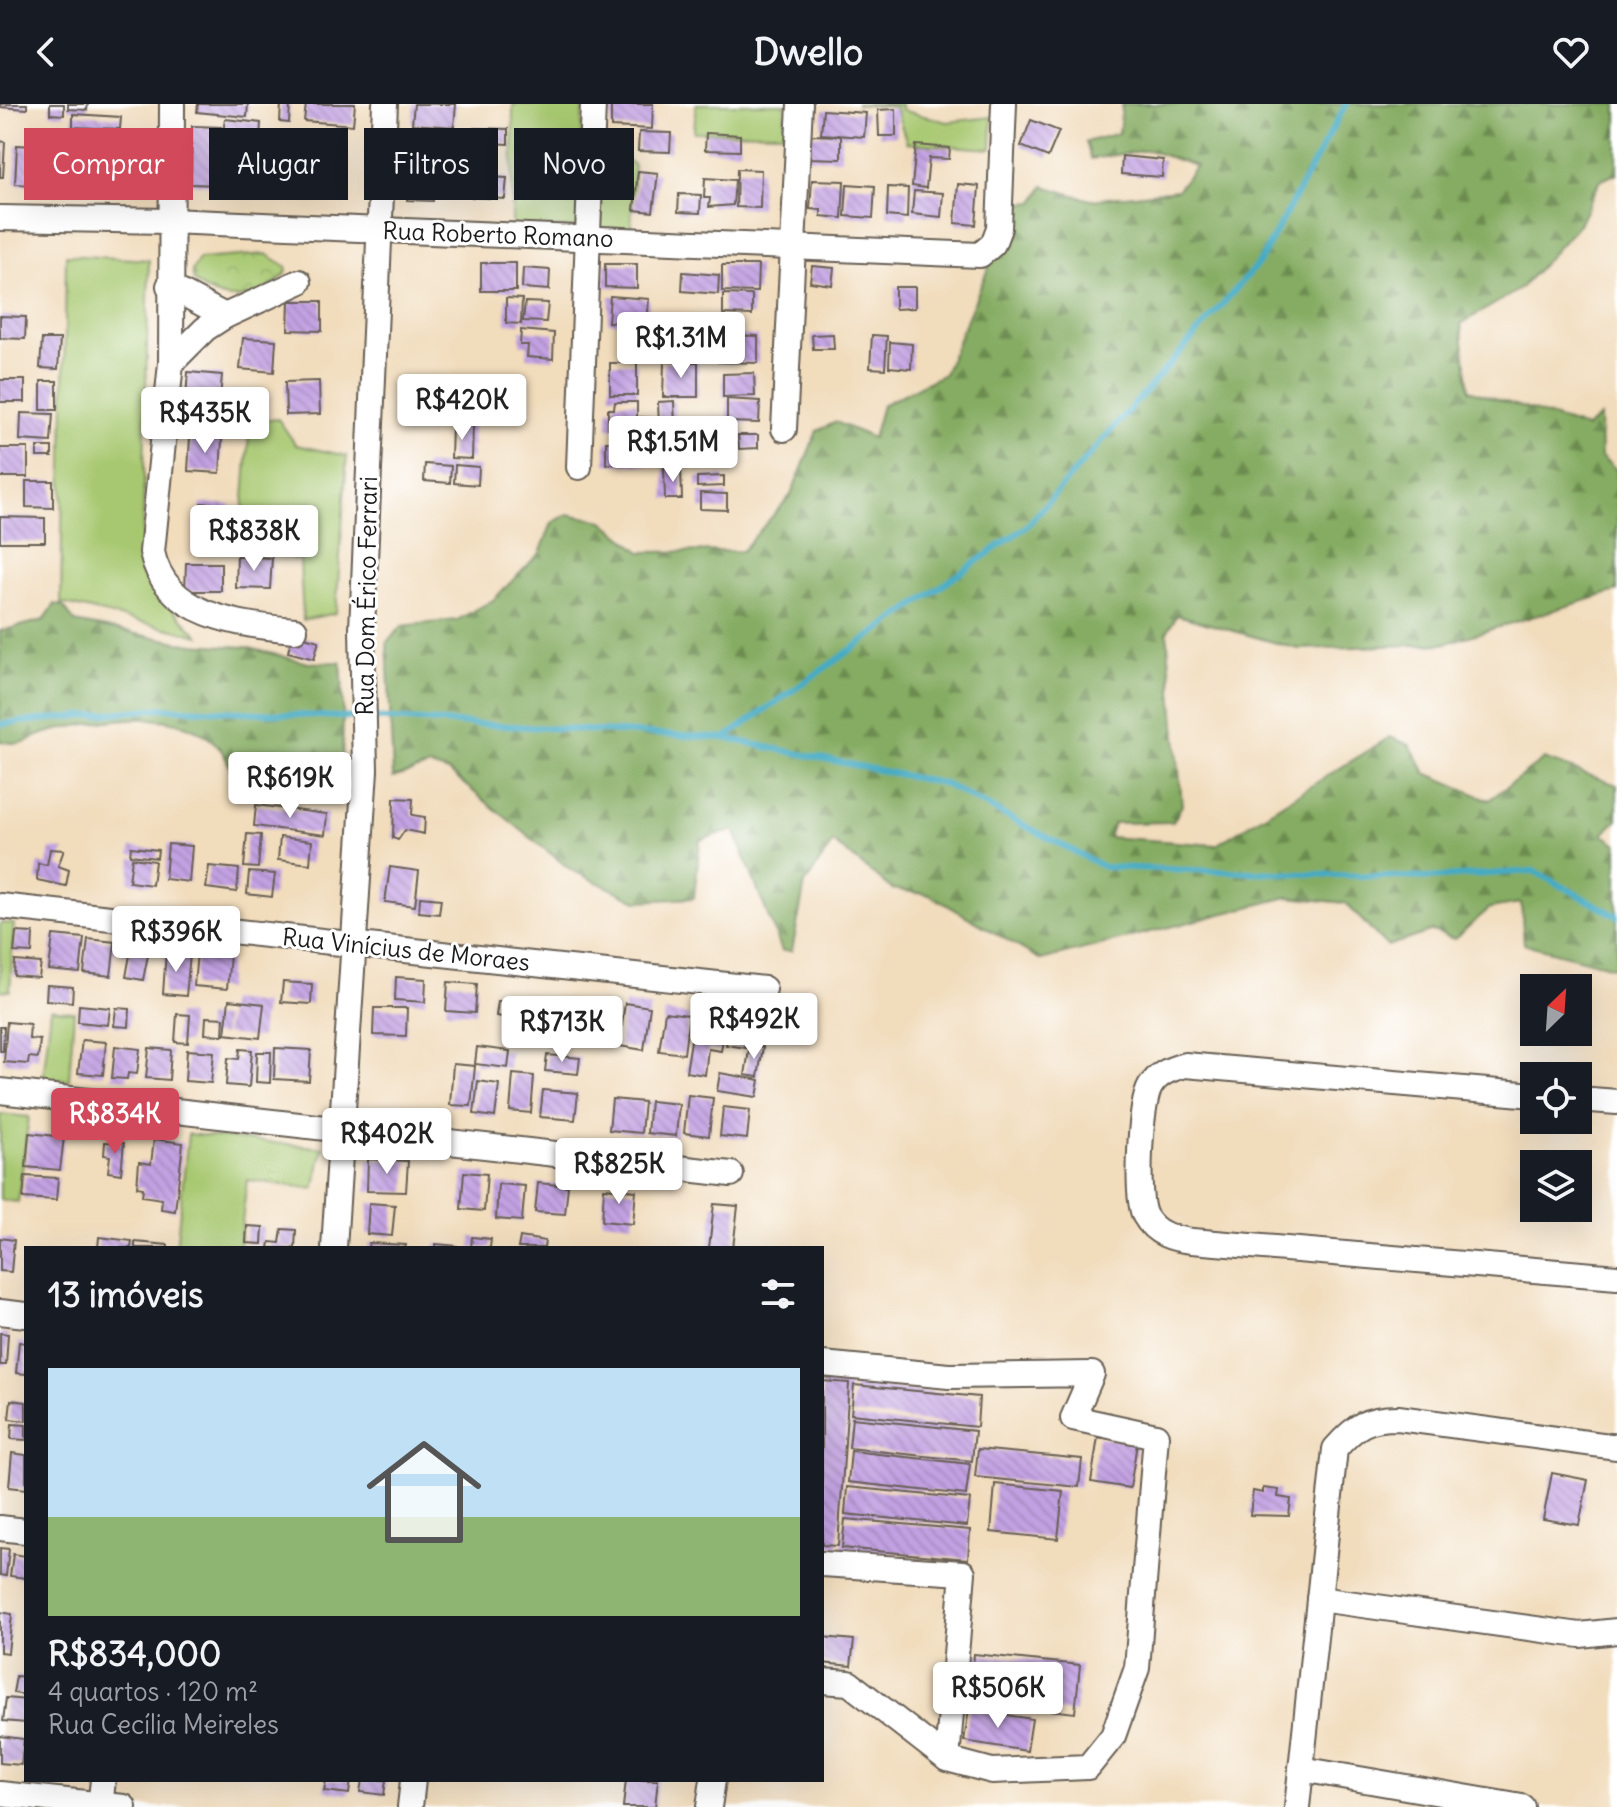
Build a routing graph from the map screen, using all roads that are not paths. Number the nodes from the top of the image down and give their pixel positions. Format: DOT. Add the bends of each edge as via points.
graph roads {
  1 [pos="172,104"];
  2 [pos="385,104"];
  3 [pos="593,104"];
  4 [pos="800,104"];
  5 [pos="1004,104"];
  6 [pos="0,218"];
  7 [pos="169,221"];
  8 [pos="382,230"];
  9 [pos="588,239"];
  10 [pos="793,248"];
  11 [pos="299,282"];
  12 [pos="169,286"];
  13 [pos="225,316"];
  14 [pos="171,363"];
  15 [pos="784,429"];
  16 [pos="579,467"];
  17 [pos="295,630"];
  18 [pos="0,906"];
  19 [pos="354,944"];
  20 [pos="764,989"];
  21 [pos="0,1091"];
  22 [pos="1520,1094"];
  23 [pos="1592,1100"];
  24 [pos="1617,1102"];
  25 [pos="341,1130"];
  26 [pos="731,1174"];
  27 [pos="334,1246"];
  28 [pos="1617,1277"];
  29 [pos="0,1312"];
  30 [pos="24,1315"];
  31 [pos="824,1364"];
  32 [pos="1617,1447"];
  33 [pos="0,1528"];
  34 [pos="24,1531"];
  35 [pos="824,1564"];
  36 [pos="1319,1599"];
  37 [pos="1617,1631"];
  38 [pos="824,1681"];
  39 [pos="947,1759"];
  40 [pos="1301,1769"];
  41 [pos="413,1782"];
  42 [pos="713,1782"];
  43 [pos="0,1794"];
  44 [pos="107,1800"];
  45 [pos="410,1807"];
  46 [pos="709,1807"];
  47 [pos="1297,1807"];
  48 [pos="1522,1807"];
  1 -- 7 [label="street"];
  2 -- 8 [label="street, Rua Dom Érico Ferrari"];
  3 -- 9 [label="street"];
  4 -- 10 [label="street"];
  5 -- 10 [label="street, Rua Roberto Romano" via="999,228 993,244 980,255"];
  6 -- 7 [label="street, Rua Roberto Romano"];
  7 -- 8 [label="street, Rua Roberto Romano"];
  7 -- 12 [label="street"];
  8 -- 9 [label="street, Rua Roberto Romano"];
  8 -- 19 [label="street, Rua Dom Érico Ferrari" via="362,629 365,770"];
  9 -- 10 [label="street, Rua Roberto Romano"];
  9 -- 16 [label="street"];
  10 -- 15 [label="street"];
  11 -- 13 [label="street"];
  12 -- 13 [label="street"];
  12 -- 14 [label="street"];
  13 -- 14 [label="street"];
  14 -- 17 [label="street" via="152,552 156,574 175,596 234,624"];
  18 -- 19 [label="street, Rua Vinícius de Moraes"];
  19 -- 20 [label="street, Rua Vinícius de Moraes"];
  19 -- 25 [label="street, Rua Dom Érico Ferrari"];
  21 -- 25 [label="street"];
  22 -- 28 [label="street" via="1185,1065 1171,1069 1158,1076 1144,1104 1144,1215 1170,1238 1192,1241"];
  23 -- 24 [label="street"];
  25 -- 26 [label="street"];
  25 -- 27 [label="street, Rua Dom Érico Ferrari"];
  29 -- 30 [label="street"];
  31 -- 39 [label="street" via="949,1376 1092,1374 1073,1418 1156,1436 1137,1668 1113,1736 1088,1767 992,1771"];
  32 -- 36 [label="street" via="1372,1418 1335,1449"];
  33 -- 34 [label="street"];
  35 -- 39 [label="street" via="963,1573"];
  36 -- 37 [label="street" via="1580,1635"];
  36 -- 40 [label="street"];
  38 -- 39 [label="street" via="849,1683"];
  40 -- 47 [label="street"];
  40 -- 48 [label="street"];
  41 -- 45 [label="street"];
  42 -- 46 [label="street"];
  43 -- 44 [label="street"];
}
